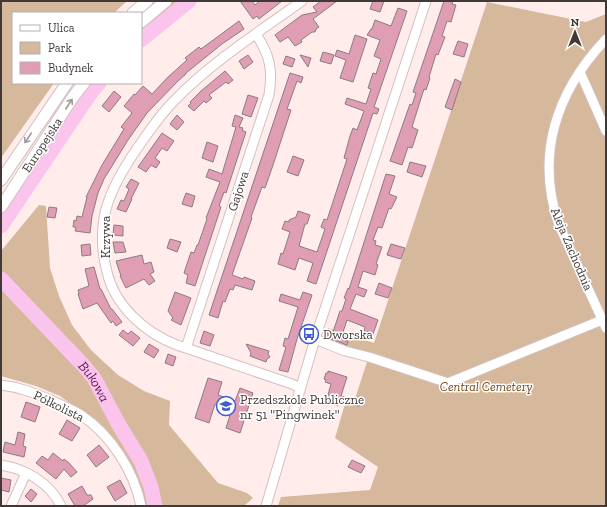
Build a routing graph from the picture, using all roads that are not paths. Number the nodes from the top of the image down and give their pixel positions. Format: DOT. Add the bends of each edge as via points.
graph roads {
  1 [pos="147,1"];
  2 [pos="166,1"];
  3 [pos="302,1"];
  4 [pos="426,1"];
  5 [pos="134,12"];
  6 [pos="142,21"];
  7 [pos="256,34"];
  8 [pos="606,39"];
  9 [pos="580,72"];
  10 [pos="65,84"];
  11 [pos="83,84"];
  12 [pos="606,131"];
  13 [pos="1,180"];
  14 [pos="1,207"];
  15 [pos="604,324"];
  16 [pos="314,339"];
  17 [pos="186,348"];
  18 [pos="1,385"];
  19 [pos="300,388"];
  20 [pos="1,465"];
  21 [pos="26,473"];
  22 [pos="267,504"];
  23 [pos="11,506"];
  24 [pos="61,506"];
  25 [pos="141,506"];
  1 -- 5 [label="main road"];
  2 -- 6 [label="main road"];
  3 -- 7 [label="street, Krzywa"];
  4 -- 16 [label="street"];
  7 -- 17 [label="street, Gajowa" via="270,62 269,95"];
  7 -- 17 [label="street, Krzywa" via="184,91 164,113 118,178 104,212 104,258 107,275 119,299 132,316 149,330 168,342"];
  8 -- 9 [label="street, Aleja Zachodnia"];
  9 -- 12 [label="street"];
  9 -- 15 [label="street, Aleja Zachodnia" via="563,102 554,126 549,149 549,186 559,224"];
  10 -- 13 [label="main road, Europejska, one-way"];
  14 -- 11 [label="main road, Europejska, one-way"];
  15 -- 16 [label="street" via="448,383"];
  16 -- 19 [label="street"];
  17 -- 19 [label="street, Krzywa"];
  18 -- 25 [label="street, Półkolista" via="36,394 88,420 107,438 124,464 134,481"];
  19 -- 22 [label="street"];
  20 -- 21 [label="street"];
  21 -- 23 [label="street"];
  21 -- 24 [label="street" via="50,489"];
}
